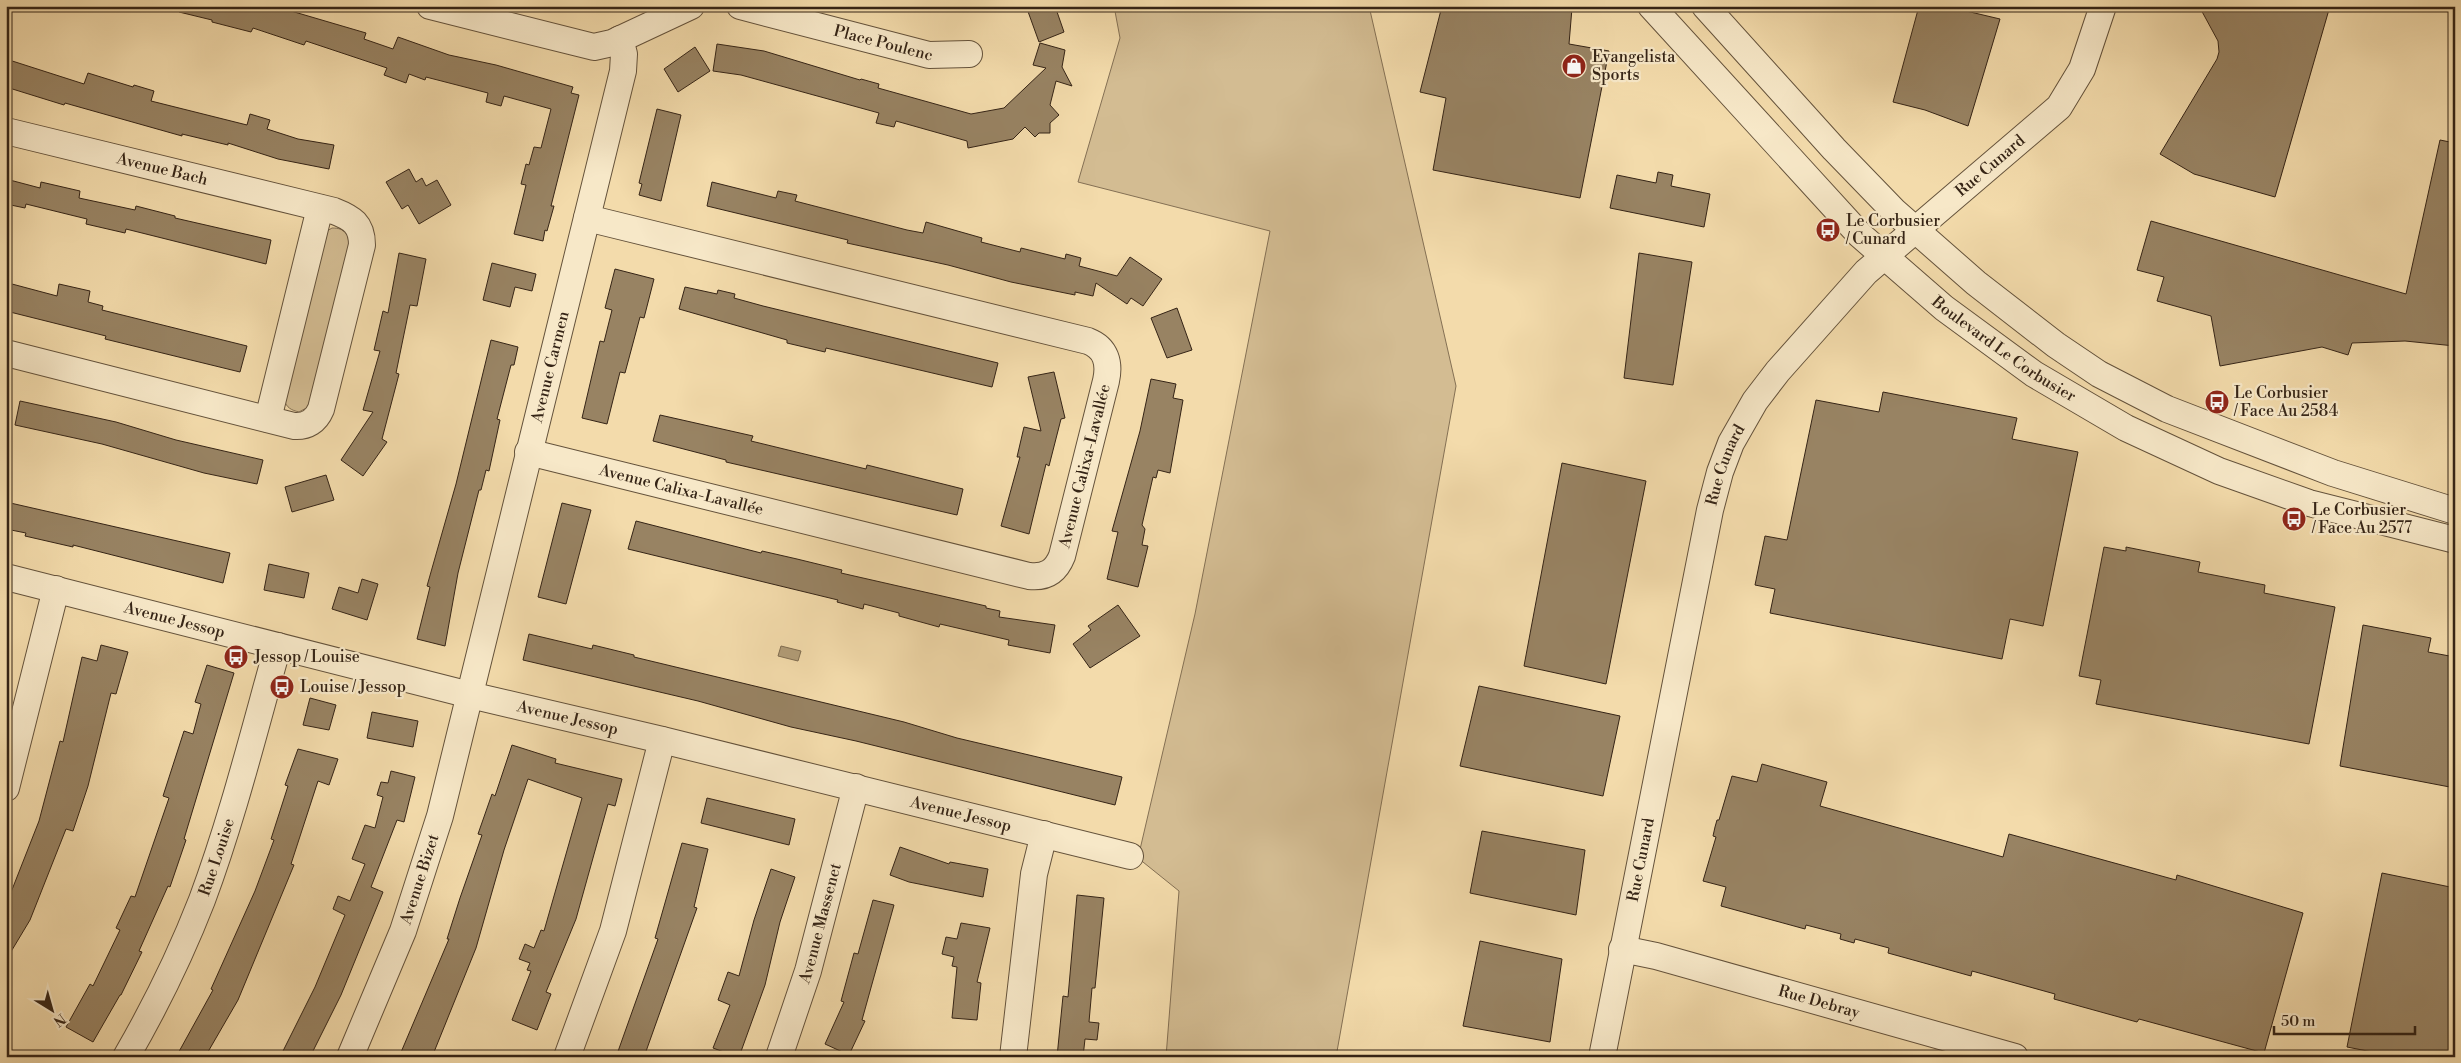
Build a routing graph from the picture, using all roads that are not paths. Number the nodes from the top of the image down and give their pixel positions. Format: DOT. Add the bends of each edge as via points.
graph roads {
  1 [pos="430,6"];
  2 [pos="691,6"];
  3 [pos="740,6"];
  4 [pos="1651,6"];
  5 [pos="1705,6"];
  6 [pos="2103,6"];
  7 [pos="620,39"];
  8 [pos="969,54"];
  9 [pos="6,131"];
  10 [pos="320,208"];
  11 [pos="587,218"];
  12 [pos="1914,230"];
  13 [pos="1883,256"];
  14 [pos="6,353"];
  15 [pos="268,419"];
  16 [pos="528,452"];
  17 [pos="2455,511"];
  18 [pos="2455,540"];
  19 [pos="6,576"];
  20 [pos="56,588"];
  21 [pos="278,646"];
  22 [pos="470,695"];
  23 [pos="662,740"];
  24 [pos="6,788"];
  25 [pos="856,788"];
  26 [pos="1044,834"];
  27 [pos="1130,856"];
  28 [pos="1622,949"];
  29 [pos="126,1057"];
  30 [pos="350,1057"];
  31 [pos="567,1057"];
  32 [pos="779,1057"];
  33 [pos="1013,1057"];
  34 [pos="1602,1057"];
  35 [pos="2015,1057"];
  1 -- 7 [label="street" via="580,45 603,46"];
  2 -- 7 [label="street"];
  3 -- 8 [label="street, Place Poulenc" via="914,52 943,56"];
  4 -- 13 [label="street, Boulevard Le Corbusier" via="1814,186"];
  5 -- 12 [label="street, Boulevard Le Corbusier" via="1834,149"];
  6 -- 12 [label="street, Rue Cunard" via="2082,69 2059,106"];
  7 -- 11 [label="street, Avenue Carmen" via="624,63"];
  9 -- 10 [label="street, Avenue Bach"];
  10 -- 15 [label="street"];
  10 -- 15 [label="street, Avenue Bach" via="354,220 362,234 362,245 319,414 313,422 299,426"];
  11 -- 16 [label="street, Avenue Carmen"];
  11 -- 16 [label="street, Avenue Calixa-Lavallée" via="1088,341 1102,350 1109,370 1062,557 1054,570 1040,577 1030,576"];
  12 -- 13 [label="street, Rue Cunard"];
  12 -- 17 [label="street, Boulevard Le Corbusier" via="2049,340 2134,392 2167,409 2292,457"];
  13 -- 18 [label="street, Boulevard Le Corbusier" via="2008,356 2067,395 2132,431 2212,468 2282,494"];
  13 -- 28 [label="street, Rue Cunard" via="1778,371 1747,414 1725,458 1707,523"];
  14 -- 15 [label="street, Avenue Bach"];
  16 -- 22 [label="street, Avenue Carmen"];
  19 -- 20 [label="street, Avenue Jessop"];
  20 -- 21 [label="street, Avenue Jessop"];
  20 -- 24 [label="street"];
  21 -- 22 [label="street, Avenue Jessop"];
  21 -- 29 [label="street, Rue Louise" via="206,888 175,963"];
  22 -- 23 [label="street, Avenue Jessop"];
  22 -- 30 [label="street, Avenue Bizet" via="434,838 415,897 384,980"];
  23 -- 25 [label="street, Avenue Jessop"];
  23 -- 31 [label="street" via="613,931"];
  25 -- 26 [label="street, Avenue Jessop"];
  25 -- 32 [label="street, Avenue Massenet" via="808,971"];
  26 -- 27 [label="street, Avenue Jessop"];
  26 -- 33 [label="street" via="1034,874"];
  28 -- 34 [label="street, Rue Cunard"];
  28 -- 35 [label="street, Rue Debray"];
}
